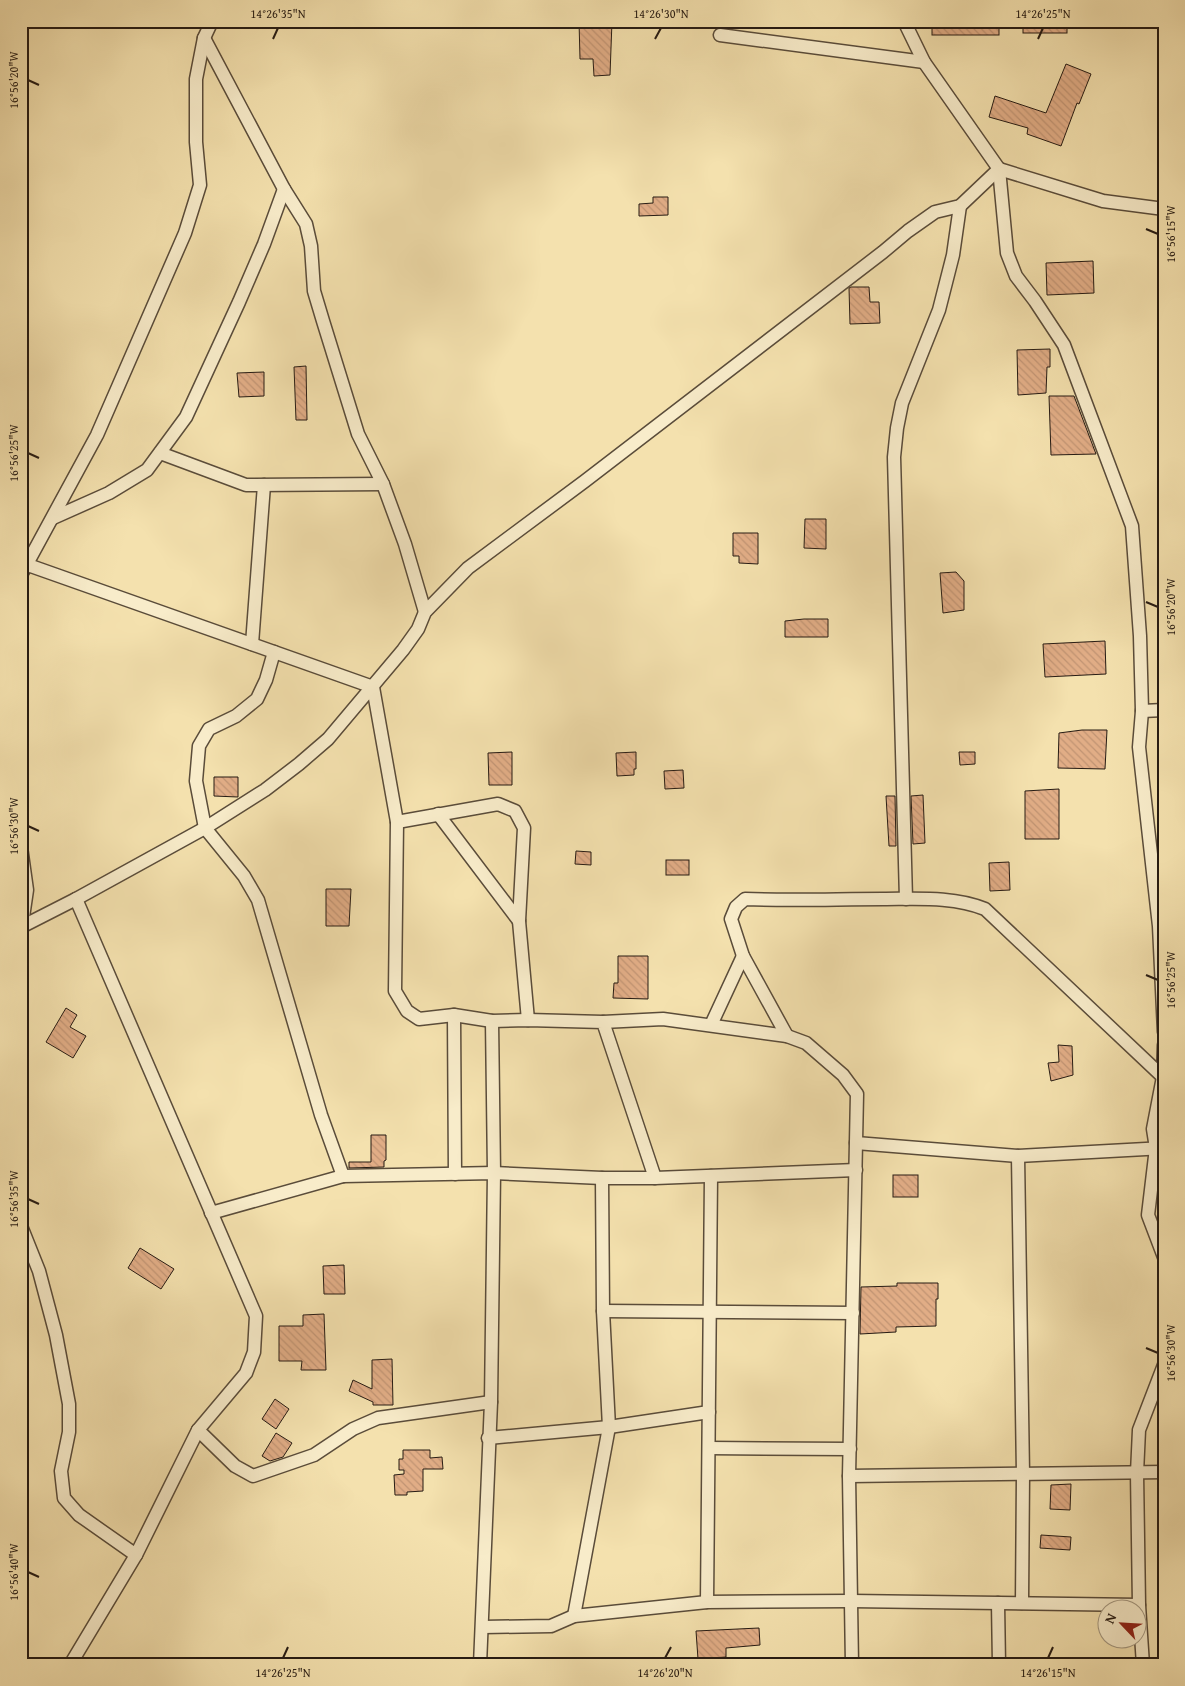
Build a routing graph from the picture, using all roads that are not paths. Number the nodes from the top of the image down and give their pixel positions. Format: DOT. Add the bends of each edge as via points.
graph roads {
  1 [pos="212,21"];
  2 [pos="904,21"];
  3 [pos="720,35"];
  4 [pos="204,38"];
  5 [pos="924,62"];
  6 [pos="999,169"];
  7 [pos="284,189"];
  8 [pos="960,206"];
  9 [pos="1164,209"];
  10 [pos="160,453"];
  11 [pos="383,484"];
  12 [pos="264,485"];
  13 [pos="53,518"];
  14 [pos="24,570"];
  15 [pos="426,612"];
  16 [pos="252,644"];
  17 [pos="274,652"];
  18 [pos="373,687"];
  19 [pos="1164,710"];
  20 [pos="1142,712"];
  21 [pos="438,814"];
  22 [pos="397,822"];
  23 [pos="205,828"];
  24 [pos="21,847"];
  25 [pos="76,899"];
  26 [pos="906,899"];
  27 [pos="519,921"];
  28 [pos="1161,926"];
  29 [pos="22,929"];
  30 [pos="743,956"];
  31 [pos="454,1015"];
  32 [pos="528,1020"];
  33 [pos="492,1021"];
  34 [pos="603,1022"];
  35 [pos="711,1025"];
  36 [pos="1164,1032"];
  37 [pos="787,1036"];
  38 [pos="1164,1045"];
  39 [pos="1163,1077"];
  40 [pos="856,1143"];
  41 [pos="1160,1148"];
  42 [pos="1018,1156"];
  43 [pos="856,1170"];
  44 [pos="494,1173"];
  45 [pos="455,1174"];
  46 [pos="343,1176"];
  47 [pos="711,1176"];
  48 [pos="602,1178"];
  49 [pos="655,1178"];
  50 [pos="211,1213"];
  51 [pos="21,1226"];
  52 [pos="1164,1257"];
  53 [pos="603,1311"];
  54 [pos="711,1312"];
  55 [pos="853,1313"];
  56 [pos="1164,1365"];
  57 [pos="491,1402"];
  58 [pos="710,1412"];
  59 [pos="609,1427"];
  60 [pos="198,1430"];
  61 [pos="488,1438"];
  62 [pos="709,1448"];
  63 [pos="850,1449"];
  64 [pos="1164,1472"];
  65 [pos="1137,1473"];
  66 [pos="1022,1474"];
  67 [pos="849,1476"];
  68 [pos="136,1555"];
  69 [pos="1138,1598"];
  70 [pos="851,1601"];
  71 [pos="707,1602"];
  72 [pos="998,1603"];
  73 [pos="1022,1603"];
  74 [pos="1098,1604"];
  75 [pos="574,1616"];
  76 [pos="483,1627"];
  77 [pos="1142,1648"];
  78 [pos="70,1665"];
  79 [pos="480,1665"];
  80 [pos="852,1665"];
  81 [pos="999,1665"];
  82 [pos="1143,1665"];
  1 -- 4 [label="street"];
  2 -- 5 [label="street"];
  3 -- 5 [label="street"];
  4 -- 7 [label="street"];
  4 -- 13 [label="street" via="196,79 200,185 185,233 97,435"];
  5 -- 6 [label="street"];
  6 -- 8 [label="street"];
  6 -- 9 [label="street" via="1102,201"];
  6 -- 20 [label="street" via="1007,254 1016,276 1064,345 1132,526"];
  7 -- 10 [label="street" via="243,294 186,417"];
  7 -- 11 [label="street" via="306,224 314,291 358,434"];
  8 -- 15 [label="street" via="935,212 908,231 468,568"];
  8 -- 26 [label="street" via="953,255 939,310 902,404 894,457"];
  10 -- 12 [label="street" via="238,484"];
  10 -- 13 [label="street" via="147,470 109,493"];
  11 -- 12 [label="street"];
  11 -- 15 [label="street"];
  12 -- 16 [label="street"];
  13 -- 14 [label="street"];
  14 -- 16 [label="street"];
  15 -- 18 [label="street" via="413,636"];
  16 -- 17 [label="street"];
  17 -- 18 [label="street"];
  17 -- 23 [label="street" via="257,699 236,716 209,729 199,746 196,781"];
  18 -- 22 [label="street"];
  18 -- 23 [label="street" via="328,739 299,764"];
  19 -- 20 [label="street"];
  20 -- 28 [label="street" via="1140,746"];
  21 -- 22 [label="street"];
  21 -- 27 [label="street"];
  21 -- 27 [label="street" via="498,804 515,811 524,828"];
  22 -- 31 [label="street" via="395,991 407,1011 419,1019"];
  23 -- 25 [label="street"];
  23 -- 46 [label="street" via="244,876 258,900 320,1115"];
  24 -- 29 [label="street" via="27,890"];
  25 -- 29 [label="street"];
  25 -- 50 [label="street"];
  26 -- 30 [label="street" via="745,899 736,907 731,919"];
  26 -- 39 [label="street" via="964,902 985,909"];
  27 -- 32 [label="street"];
  28 -- 36 [label="street"];
  30 -- 35 [label="street"];
  30 -- 37 [label="street"];
  31 -- 33 [label="street"];
  31 -- 45 [label="street"];
  32 -- 33 [label="street"];
  32 -- 34 [label="street"];
  33 -- 44 [label="street"];
  34 -- 35 [label="street" via="663,1019"];
  34 -- 49 [label="street"];
  35 -- 37 [label="street"];
  37 -- 40 [label="street" via="806,1043 844,1075 857,1094"];
  38 -- 39 [label="street"];
  39 -- 41 [label="street" via="1153,1129"];
  40 -- 42 [label="street"];
  40 -- 43 [label="street"];
  41 -- 42 [label="street"];
  41 -- 52 [label="street" via="1148,1215"];
  42 -- 66 [label="street"];
  43 -- 47 [label="street"];
  43 -- 55 [label="street"];
  44 -- 45 [label="street"];
  44 -- 48 [label="street"];
  44 -- 57 [label="street"];
  45 -- 46 [label="street"];
  46 -- 50 [label="street"];
  47 -- 49 [label="street"];
  47 -- 54 [label="street"];
  48 -- 49 [label="street"];
  48 -- 53 [label="street"];
  50 -- 60 [label="street" via="256,1316 254,1352 246,1373"];
  51 -- 68 [label="street" via="39,1271 56,1335 69,1404 69,1432 61,1472 64,1498 79,1515"];
  53 -- 54 [label="street"];
  53 -- 59 [label="street"];
  54 -- 55 [label="street"];
  54 -- 58 [label="street"];
  55 -- 63 [label="street"];
  56 -- 65 [label="street" via="1139,1430"];
  57 -- 60 [label="street" via="378,1418 353,1429 314,1455 253,1476 235,1466"];
  57 -- 61 [label="street"];
  58 -- 59 [label="street"];
  58 -- 62 [label="street"];
  59 -- 61 [label="street"];
  59 -- 75 [label="street"];
  60 -- 68 [label="street"];
  61 -- 76 [label="street"];
  62 -- 63 [label="street"];
  62 -- 71 [label="street"];
  63 -- 67 [label="street"];
  64 -- 65 [label="street"];
  65 -- 66 [label="street"];
  65 -- 69 [label="street"];
  66 -- 67 [label="street"];
  66 -- 73 [label="street"];
  67 -- 70 [label="street"];
  68 -- 78 [label="street"];
  70 -- 71 [label="street"];
  70 -- 72 [label="street"];
  70 -- 80 [label="street"];
  71 -- 75 [label="street"];
  72 -- 73 [label="street"];
  72 -- 81 [label="street"];
  73 -- 74 [label="street"];
  75 -- 76 [label="street" via="551,1626"];
  76 -- 79 [label="street"];
  77 -- 82 [label="street"];
}
